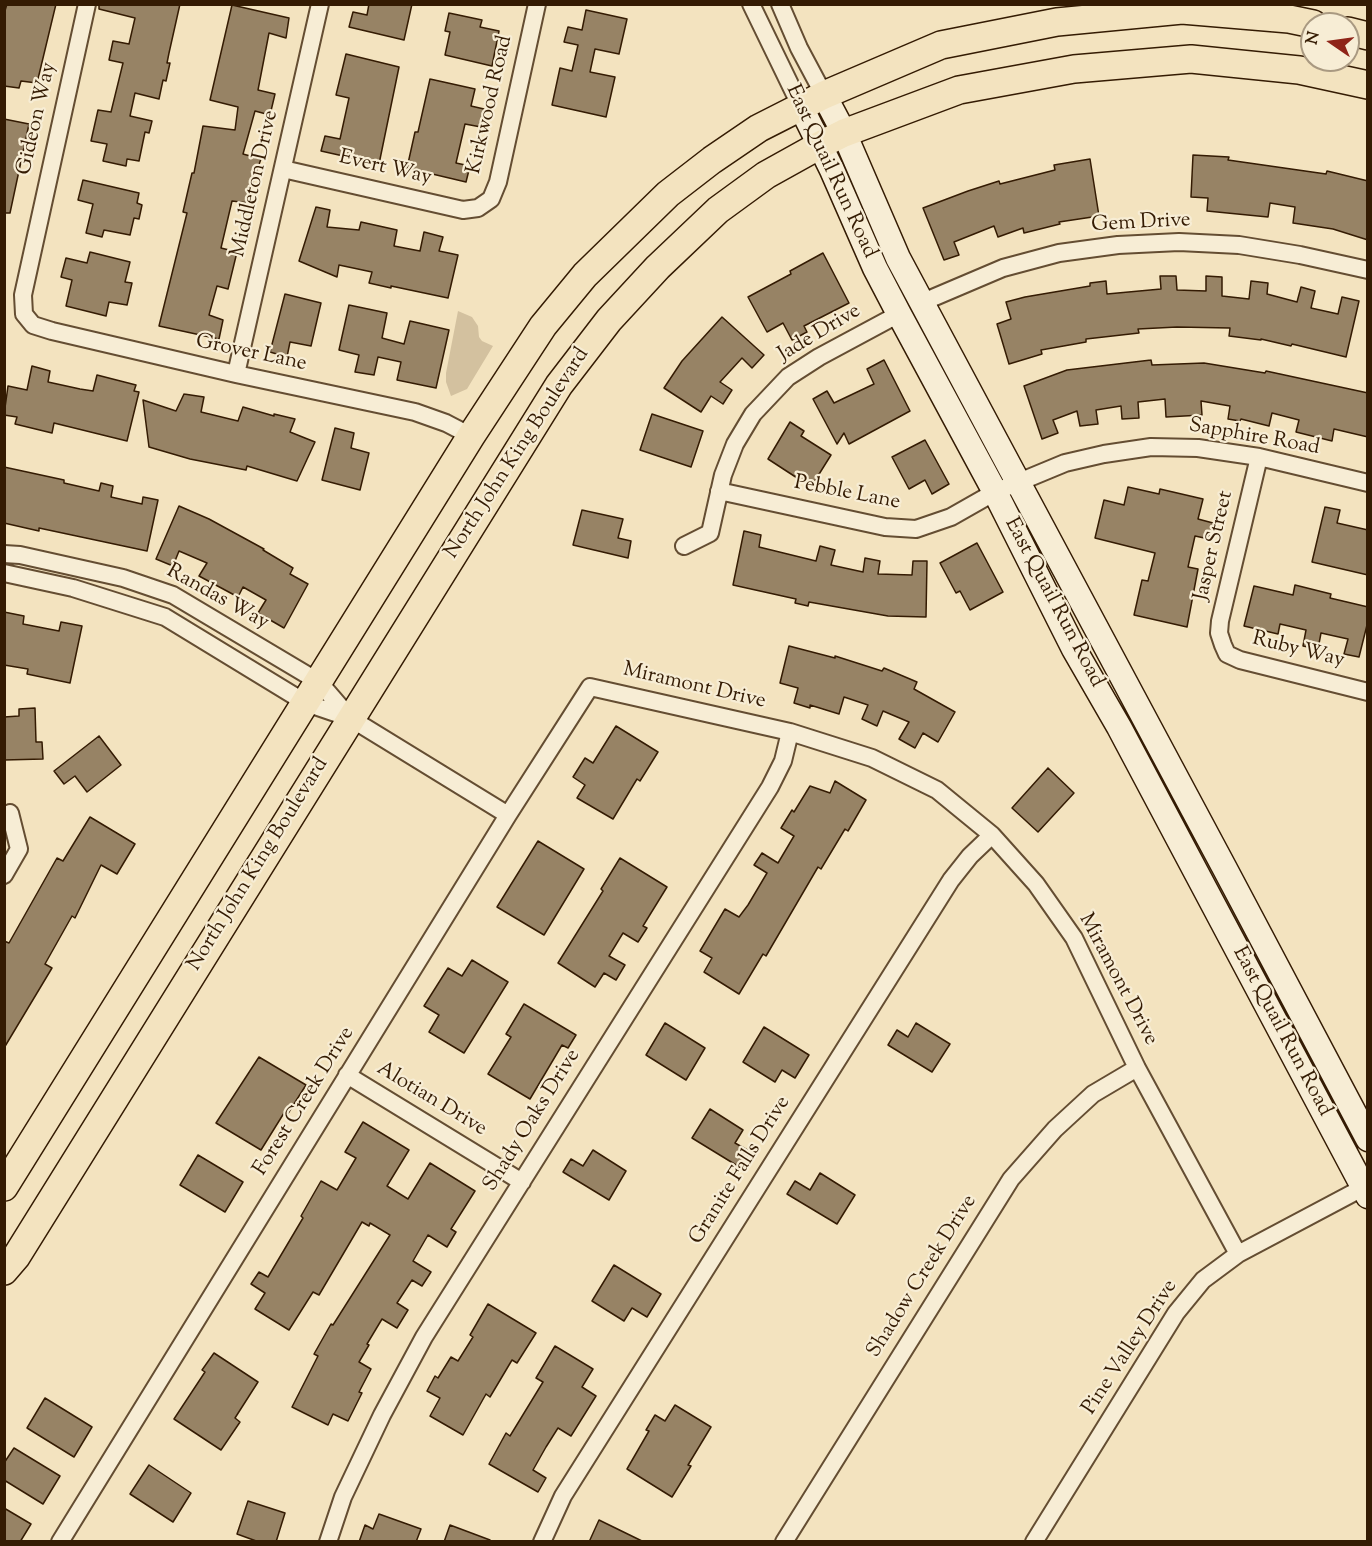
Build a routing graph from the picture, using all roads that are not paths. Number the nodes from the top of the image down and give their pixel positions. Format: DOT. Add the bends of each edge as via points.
graph roads {
  1 [pos="87,4"];
  2 [pos="320,4"];
  3 [pos="537,4"];
  4 [pos="751,4"];
  5 [pos="780,4"];
  6 [pos="1300,21"];
  7 [pos="1368,84"];
  8 [pos="812,101"];
  9 [pos="844,133"];
  10 [pos="820,144"];
  11 [pos="283,169"];
  12 [pos="478,208"];
  13 [pos="1368,270"];
  14 [pos="923,302"];
  15 [pos="24,314"];
  16 [pos="899,314"];
  17 [pos="236,374"];
  18 [pos="471,436"];
  19 [pos="1259,457"];
  20 [pos="1018,482"];
  21 [pos="1368,483"];
  22 [pos="719,491"];
  23 [pos="995,492"];
  24 [pos="684,546"];
  25 [pos="4,554"];
  26 [pos="4,573"];
  27 [pos="1223,645"];
  28 [pos="590,687"];
  29 [pos="1368,692"];
  30 [pos="312,693"];
  31 [pos="350,718"];
  32 [pos="790,732"];
  33 [pos="10,813"];
  34 [pos="508,815"];
  35 [pos="992,835"];
  36 [pos="4,874"];
  37 [pos="1137,1068"];
  38 [pos="347,1076"];
  39 [pos="1368,1139"];
  40 [pos="522,1182"];
  41 [pos="4,1187"];
  42 [pos="1366,1190"];
  43 [pos="1238,1254"];
  44 [pos="4,1271"];
  45 [pos="60,1542"];
  46 [pos="328,1542"];
  47 [pos="542,1542"];
  48 [pos="784,1542"];
  49 [pos="1034,1542"];
  1 -- 15 [label="street, Gideon Way" via="27,273"];
  2 -- 11 [label="street, Middleton Drive"];
  3 -- 12 [label="street, Kirkwood Road" via="498,182 491,200"];
  4 -- 8 [label="street, East Quail Run Road"];
  5 -- 8 [label="street, East Quail Run Road" via="799,48"];
  6 -- 8 [label="main road" via="1182,10 1057,22 941,45"];
  7 -- 9 [label="main road, North John King Boulevard" via="1299,70 1191,59 1074,69 959,90"];
  8 -- 9 [label="street, East Quail Run Road"];
  8 -- 10 [label="street, East Quail Run Road"];
  8 -- 18 [label="main road" via="759,128 712,160 632,228 585,275 543,326"];
  9 -- 10 [label="main road, North John King Boulevard"];
  9 -- 14 [label="street, East Quail Run Road" via="898,258"];
  10 -- 16 [label="street, East Quail Run Road"];
  10 -- 31 [label="main road, North John King Boulevard" via="766,175 718,210 609,320 559,385"];
  11 -- 12 [label="street, Evert Way" via="463,210"];
  11 -- 17 [label="street, Middleton Drive"];
  13 -- 14 [label="street, Gem Drive" via="1239,245 1118,245 1059,253 1003,268"];
  14 -- 20 [label="street, East Quail Run Road"];
  15 -- 17 [label="street, Grover Lane" via="33,325 52,331"];
  16 -- 22 [label="street, Jade Drive" via="788,377 753,414 735,444"];
  16 -- 23 [label="street, East Quail Run Road"];
  17 -- 18 [label="street, Grover Lane" via="415,412"];
  18 -- 30 [label="main road"];
  19 -- 20 [label="street, Sapphire Road" via="1198,448 1151,447 1065,463"];
  19 -- 21 [label="street, Sapphire Road"];
  19 -- 27 [label="street, Jasper Street" via="1220,621"];
  20 -- 23 [label="street, Sapphire Road"];
  20 -- 39 [label="street, East Quail Run Road"];
  22 -- 23 [label="street, Pebble Lane" via="885,527 916,529 951,517"];
  22 -- 24 [label="street, Jade Drive" via="710,533"];
  23 -- 42 [label="street, East Quail Run Road" via="1074,649"];
  25 -- 30 [label="street, Randas Way" via="123,578 164,592"];
  26 -- 30 [label="street, Randas Way" via="73,588 165,617"];
  27 -- 29 [label="street, Ruby Way" via="1227,654 1240,660"];
  28 -- 32 [label="street, Miramont Drive"];
  28 -- 34 [label="street, Forest Creek Drive"];
  30 -- 31 [label="street, Randas Way"];
  30 -- 31 [label="street, Randas Way"];
  30 -- 41 [label="main road"];
  31 -- 34 [label="street, Randas Way"];
  31 -- 44 [label="main road, North John King Boulevard"];
  32 -- 35 [label="street, Miramont Drive" via="872,758 937,789"];
  32 -- 40 [label="street, Shady Oaks Drive" via="783,761 770,787"];
  33 -- 36 [label="street" via="20,849"];
  34 -- 38 [label="street, Forest Creek Drive"];
  35 -- 37 [label="street, Miramont Drive" via="1036,884 1074,938"];
  35 -- 47 [label="street, Granite Falls Drive" via="951,880 563,1496"];
  37 -- 43 [label="street, Miramont Drive"];
  37 -- 48 [label="street, Shadow Creek Drive" via="1093,1095 1055,1129 1011,1179"];
  38 -- 40 [label="street, Alotian Drive"];
  38 -- 45 [label="street, Forest Creek Drive"];
  40 -- 46 [label="street, Shady Oaks Drive" via="424,1338 387,1405 343,1497"];
  42 -- 43 [label="street, Pine Valley Drive"];
  43 -- 49 [label="street, Pine Valley Drive" via="1203,1280 1176,1313"];
}
